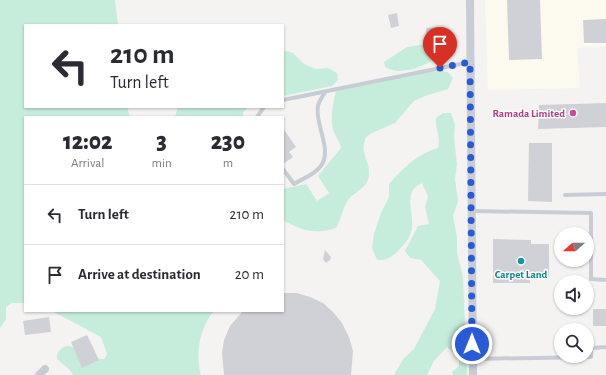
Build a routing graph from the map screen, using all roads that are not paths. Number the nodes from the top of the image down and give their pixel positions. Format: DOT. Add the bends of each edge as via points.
graph roads {
  1 [pos="470,0"];
  2 [pos="470,62"];
  3 [pos="325,92"];
  4 [pos="284,100"];
  5 [pos="284,170"];
  6 [pos="606,194"];
  7 [pos="564,195"];
  8 [pos="472,211"];
  9 [pos="606,280"];
  10 [pos="606,347"];
  11 [pos="472,358"];
  12 [pos="473,375"];
  1 -- 2 [label="street"];
  2 -- 3 [label="lane"];
  2 -- 8 [label="street"];
  3 -- 4 [label="lane"];
  3 -- 5 [label="lane" via="318,105 324,150 322,164 316,171 294,184"];
  6 -- 7 [label="lane"];
  8 -- 9 [label="lane" via="591,213 591,279"];
  8 -- 11 [label="street"];
  10 -- 11 [label="lane" via="591,348 591,357"];
  11 -- 12 [label="street"];
}
